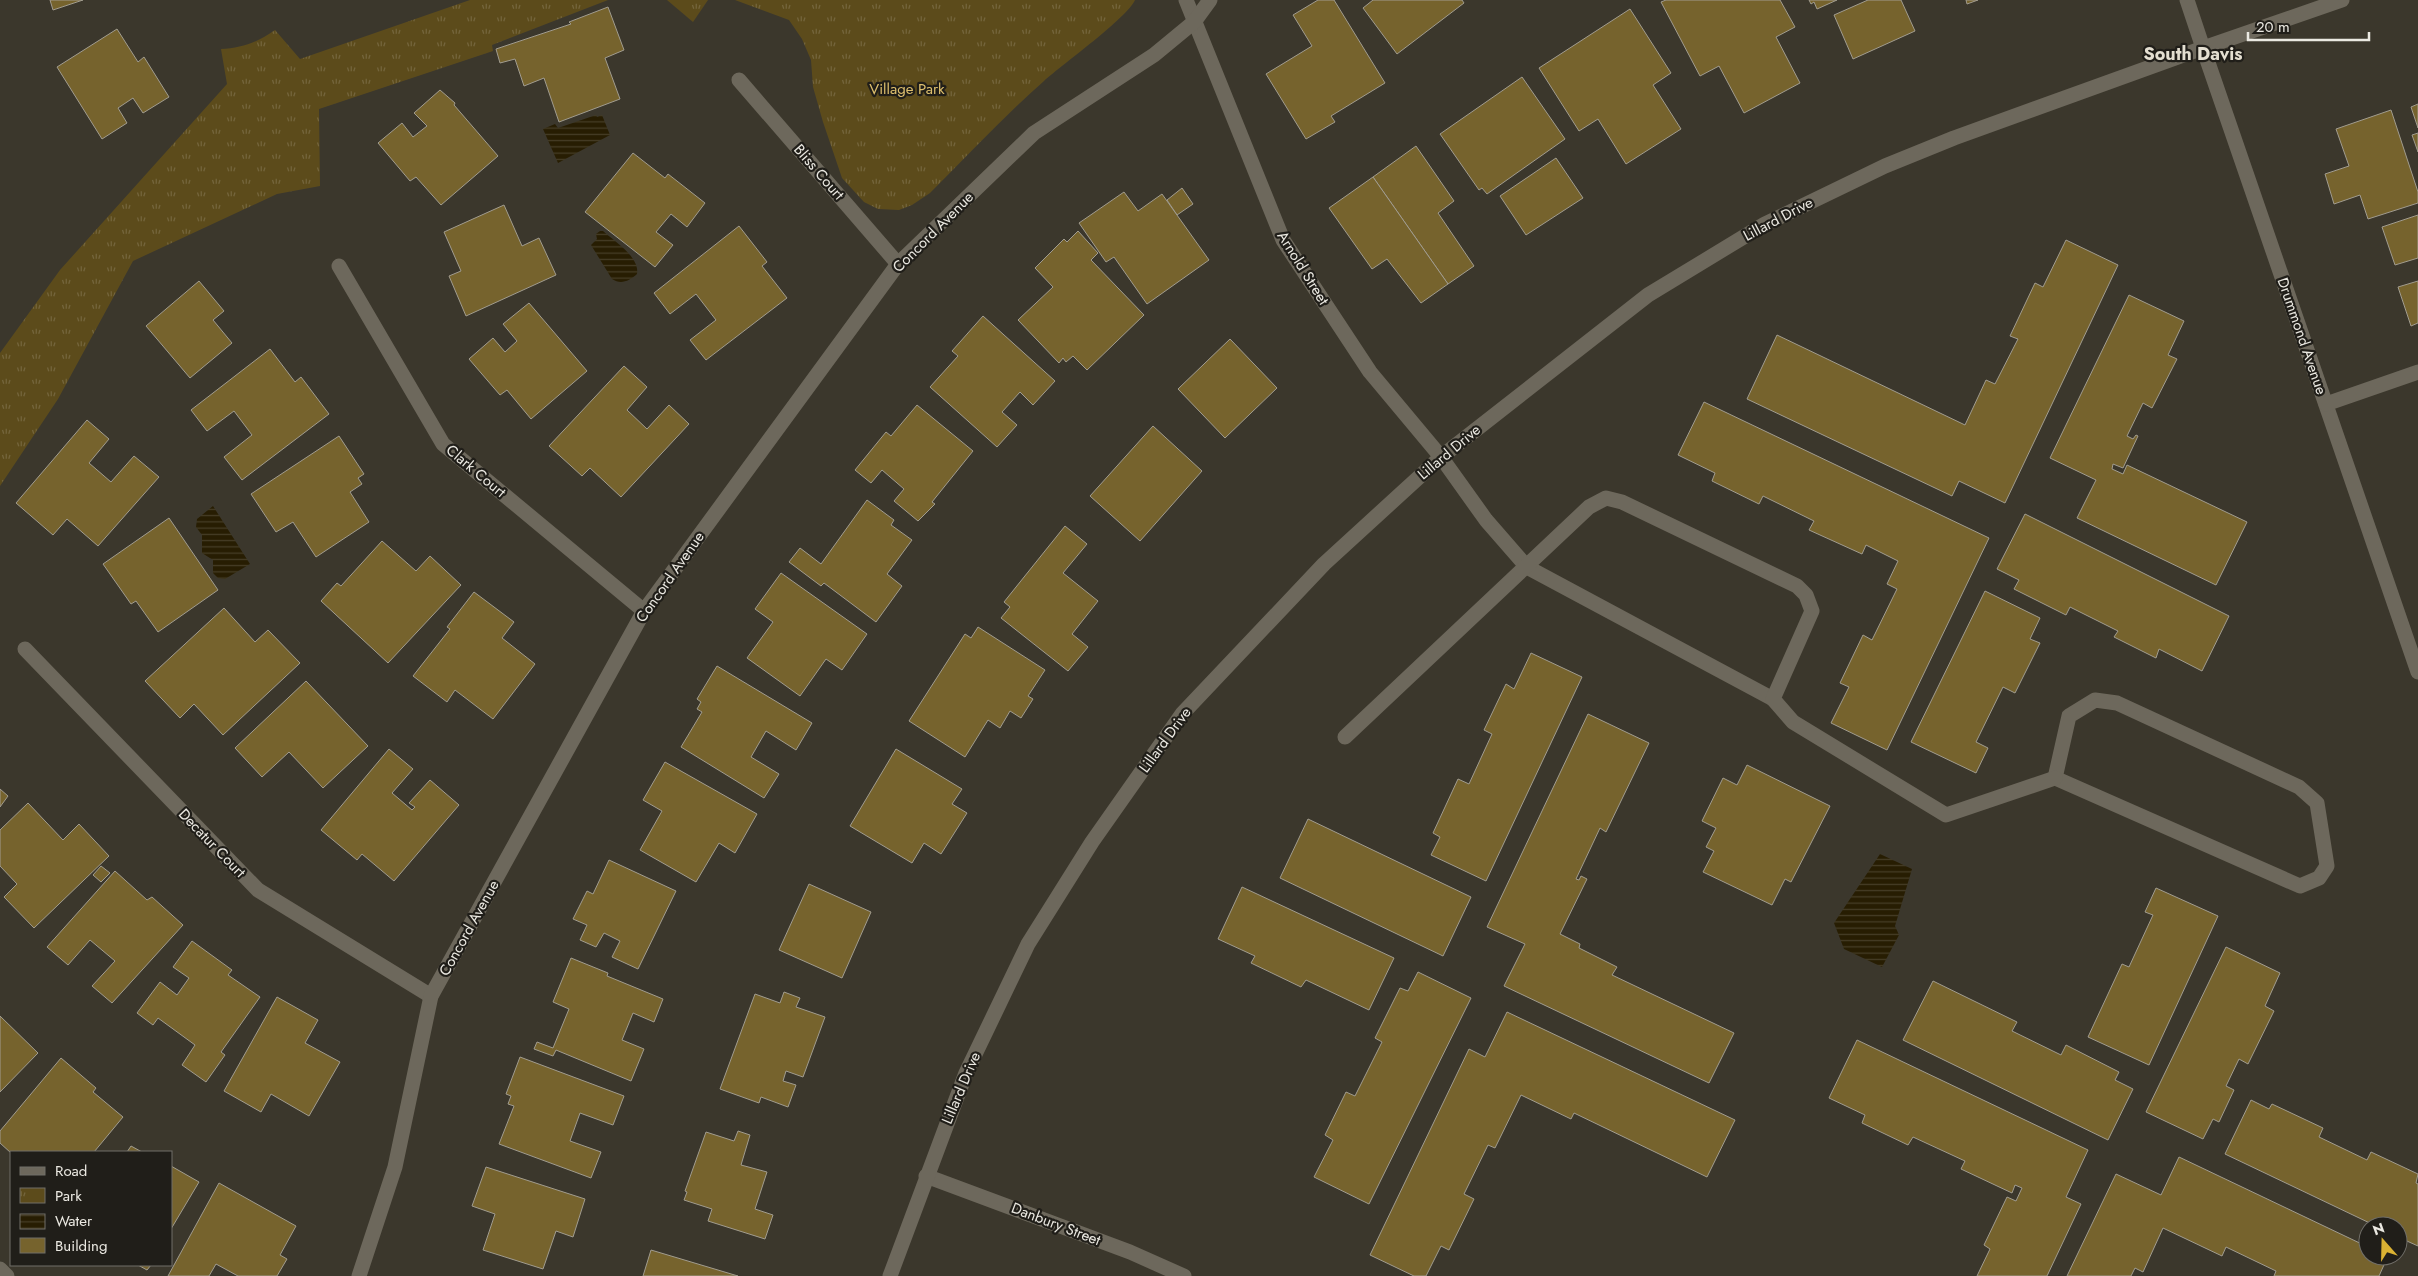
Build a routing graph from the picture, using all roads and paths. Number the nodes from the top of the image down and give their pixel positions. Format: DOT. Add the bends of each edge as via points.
graph roads {
  1 [pos="1186,0"];
  2 [pos="1210,0"];
  3 [pos="2187,0"];
  4 [pos="2342,0"];
  5 [pos="1194,22"];
  6 [pos="2203,48"];
  7 [pos="739,80"];
  8 [pos="898,264"];
  9 [pos="339,266"];
  10 [pos="2418,372"];
  11 [pos="2326,404"];
  12 [pos="1441,457"];
  13 [pos="1527,567"];
  14 [pos="644,611"];
  15 [pos="25,649"];
  16 [pos="2418,672"];
  17 [pos="1773,699"];
  18 [pos="1345,737"];
  19 [pos="2055,778"];
  20 [pos="431,996"];
  21 [pos="926,1176"];
  22 [pos="0,1269"];
  23 [pos="7,1276"];
  24 [pos="359,1276"];
  25 [pos="890,1276"];
  26 [pos="1184,1276"];
  1 -- 5 [label="street, Arnold Street"];
  2 -- 5 [label="street, Concord Avenue"];
  3 -- 6 [label="street, Drummond Avenue"];
  4 -- 6 [label="street, Lillard Drive"];
  5 -- 8 [label="street, Concord Avenue" via="1154,55 1034,133"];
  5 -- 12 [label="street, Arnold Street" via="1283,240 1370,372"];
  6 -- 11 [label="street, Drummond Avenue"];
  6 -- 12 [label="street, Lillard Drive" via="1954,138 1885,166 1765,224 1648,295"];
  7 -- 8 [label="street, Bliss Court"];
  8 -- 14 [label="street, Concord Avenue"];
  9 -- 14 [label="street, Clark Court" via="443,444"];
  10 -- 11 [label="street"];
  11 -- 16 [label="street, Drummond Avenue"];
  12 -- 13 [label="street, Arnold Street" via="1486,520"];
  12 -- 21 [label="street, Lillard Drive" via="1324,564 1182,714 1092,842 1028,944 966,1073"];
  13 -- 17 [label="street"];
  13 -- 17 [label="street" via="1589,507 1606,498 1622,502 1797,586 1806,595 1812,612"];
  13 -- 18 [label="street"];
  14 -- 20 [label="street, Concord Avenue"];
  15 -- 20 [label="street, Decatur Court" via="258,890"];
  17 -- 19 [label="street" via="1793,722 1946,815"];
  19 -- 19 [label="street" via="2300,886 2319,878 2327,866 2317,803 2299,787 2117,703 2095,700 2068,716"];
  20 -- 24 [label="street, Concord Avenue" via="395,1167"];
  21 -- 25 [label="street, Lillard Drive"];
  21 -- 26 [label="street, Danbury Street" via="1130,1252"];
  22 -- 23 [label="street"];
}
